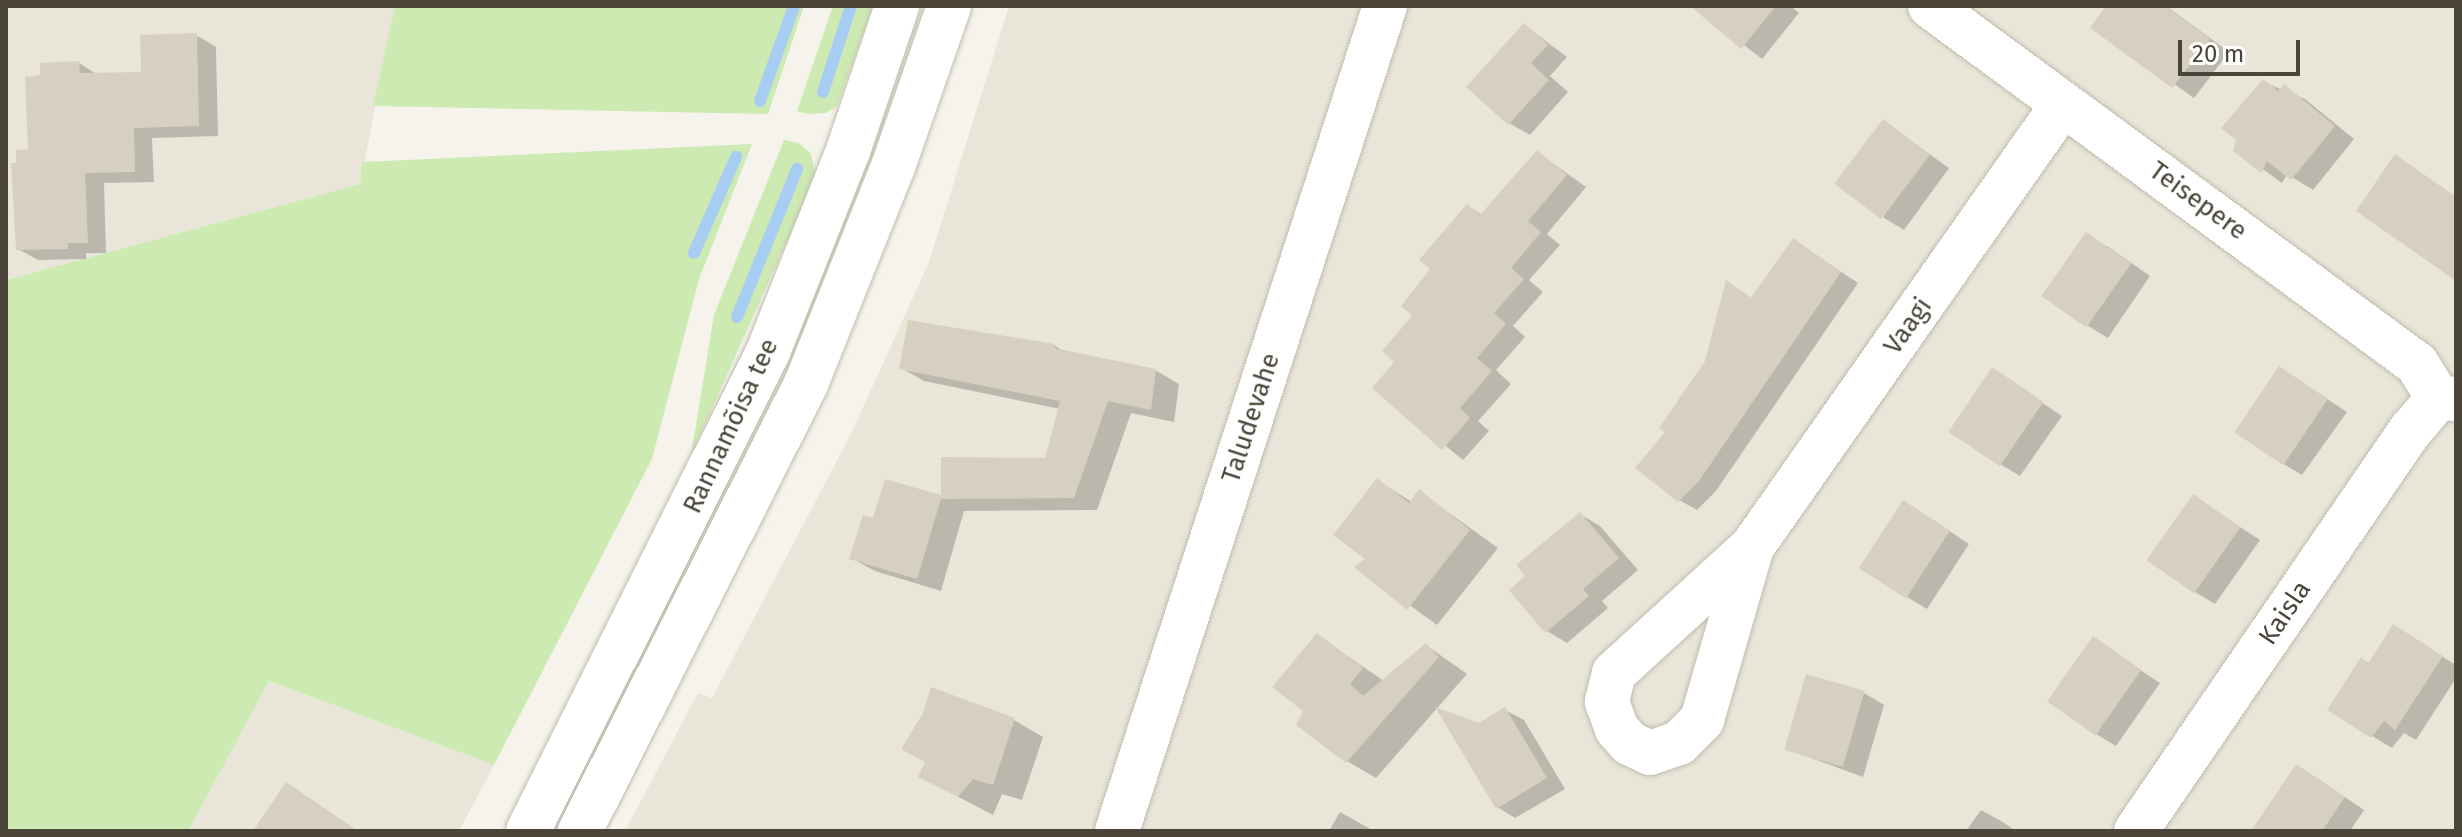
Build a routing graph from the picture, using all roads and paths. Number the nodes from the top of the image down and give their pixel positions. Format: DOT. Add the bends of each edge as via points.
graph roads {
  1 [pos="897,6"];
  2 [pos="949,6"];
  3 [pos="1385,6"];
  4 [pos="1930,6"];
  5 [pos="2063,104"];
  6 [pos="2447,398"];
  7 [pos="1752,547"];
  8 [pos="528,831"];
  9 [pos="580,831"];
  10 [pos="1117,831"];
  11 [pos="2136,831"];
  1 -- 8 [label="street, Rannamõisa tee" via="848,151 768,352"];
  2 -- 9 [label="street, Rannamõisa tee" via="893,167 806,384"];
  3 -- 10 [label="street, Taludevahe"];
  4 -- 5 [label="street, Teisepere"];
  5 -- 6 [label="street, Teisepere" via="2417,364"];
  5 -- 7 [label="street, Vaagi"];
  6 -- 11 [label="street, Kaisla" via="2411,430"];
}
